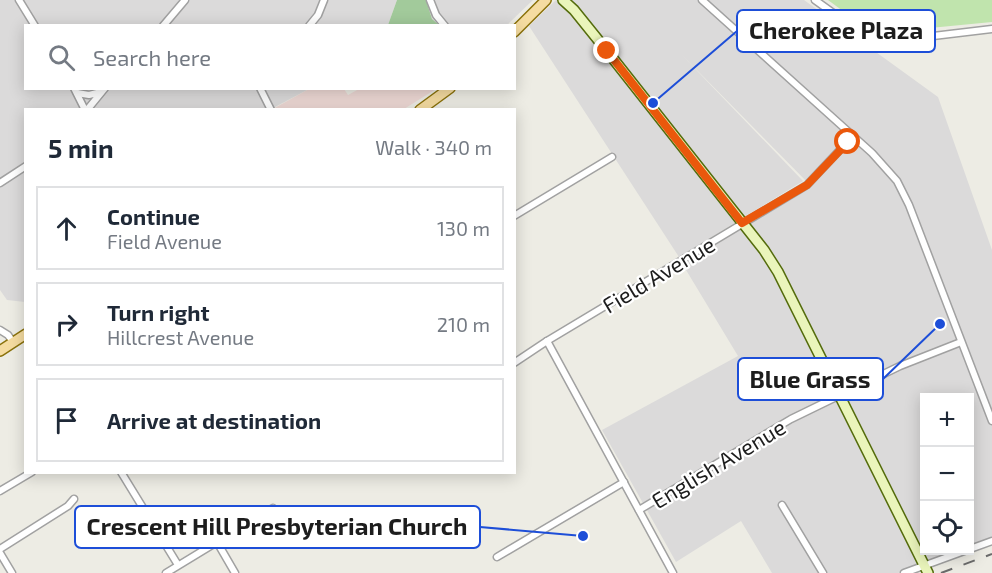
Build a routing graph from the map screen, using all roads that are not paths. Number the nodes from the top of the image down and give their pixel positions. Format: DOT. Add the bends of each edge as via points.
graph roads {
  1 [pos="19,0"];
  2 [pos="185,0"];
  3 [pos="324,0"];
  4 [pos="430,0"];
  5 [pos="546,0"];
  6 [pos="562,0"];
  7 [pos="702,0"];
  8 [pos="815,0"];
  9 [pos="34,24"];
  10 [pos="165,24"];
  11 [pos="311,24"];
  12 [pos="443,24"];
  13 [pos="992,29"];
  14 [pos="516,30"];
  15 [pos="103,90"];
  16 [pos="261,90"];
  17 [pos="447,90"];
  18 [pos="75,91"];
  19 [pos="85,108"];
  20 [pos="88,108"];
  21 [pos="270,108"];
  22 [pos="423,108"];
  23 [pos="853,136"];
  24 [pos="612,157"];
  25 [pos="24,167"];
  26 [pos="0,183"];
  27 [pos="516,215"];
  28 [pos="742,223"];
  29 [pos="0,330"];
  30 [pos="24,335"];
  31 [pos="548,341"];
  32 [pos="13,342"];
  33 [pos="961,342"];
  34 [pos="0,351"];
  35 [pos="516,362"];
  36 [pos="841,395"];
  37 [pos="992,422"];
  38 [pos="29,474"];
  39 [pos="122,474"];
  40 [pos="624,482"];
  41 [pos="0,491"];
  42 [pos="74,499"];
  43 [pos="782,505"];
  44 [pos="273,508"];
  45 [pos="639,510"];
  46 [pos="992,541"];
  47 [pos="217,542"];
  48 [pos="974,548"];
  49 [pos="0,549"];
  50 [pos="0,553"];
  51 [pos="957,555"];
  52 [pos="496,557"];
  53 [pos="178,566"];
  54 [pos="926,569"];
  55 [pos="12,573"];
  56 [pos="166,573"];
  57 [pos="235,573"];
  58 [pos="673,573"];
  59 [pos="823,573"];
  60 [pos="904,573"];
  1 -- 9 [label="street"];
  2 -- 10 [label="street"];
  3 -- 11 [label="street"];
  4 -- 12 [label="street"];
  5 -- 14 [label="main road"];
  6 -- 28 [label="main road" via="600,42"];
  7 -- 23 [label="street"];
  8 -- 13 [label="street" via="861,33 883,42"];
  15 -- 18 [label="street" via="89,95"];
  15 -- 20 [label="street"];
  16 -- 21 [label="street"];
  17 -- 22 [label="main road"];
  18 -- 19 [label="street"];
  23 -- 28 [label="street, Field Avenue" via="807,185"];
  23 -- 33 [label="street" via="886,168 904,194"];
  24 -- 27 [label="street"];
  25 -- 26 [label="street"];
  28 -- 31 [label="street, Field Avenue"];
  28 -- 36 [label="main road" via="778,272"];
  29 -- 32 [label="street"];
  30 -- 32 [label="main road"];
  31 -- 35 [label="street, Field Avenue"];
  31 -- 40 [label="street"];
  32 -- 34 [label="main road"];
  33 -- 36 [label="street, English Avenue"];
  33 -- 37 [label="street"];
  36 -- 45 [label="street, English Avenue" via="772,429"];
  36 -- 54 [label="main road"];
  38 -- 41 [label="street"];
  39 -- 53 [label="street"];
  40 -- 45 [label="street"];
  40 -- 52 [label="street"];
  42 -- 49 [label="street" via="69,506"];
  43 -- 59 [label="street"];
  44 -- 47 [label="street"];
  45 -- 58 [label="street"];
  46 -- 48 [label="street"];
  47 -- 53 [label="street"];
  47 -- 57 [label="street"];
  50 -- 55 [label="street"];
  51 -- 54 [label="street"];
  53 -- 56 [label="street"];
  54 -- 60 [label="street"];
}
